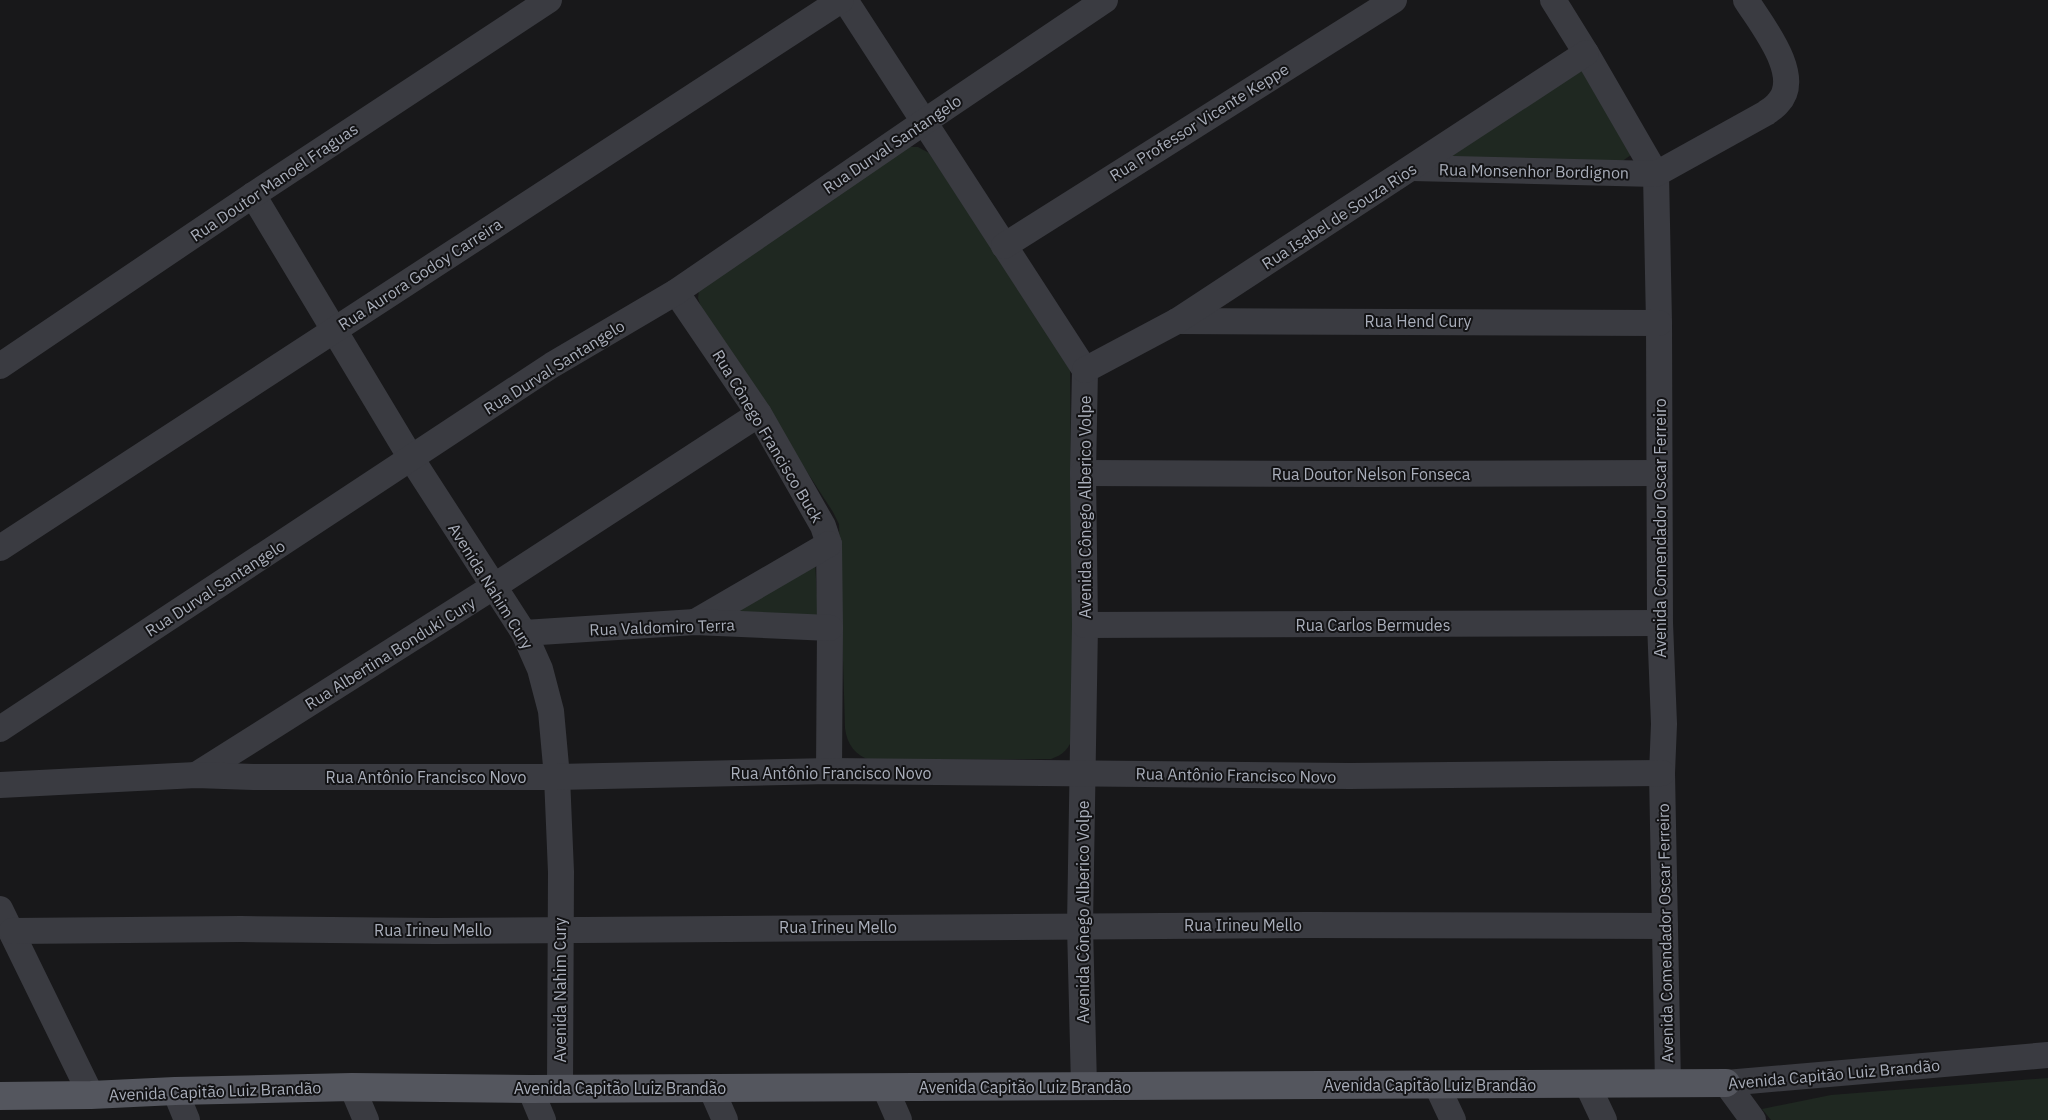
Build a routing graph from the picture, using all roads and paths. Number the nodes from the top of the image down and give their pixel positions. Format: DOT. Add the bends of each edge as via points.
graph roads {
  1 [pos="549,0"];
  2 [pos="841,0"];
  3 [pos="845,0"];
  4 [pos="1105,0"];
  5 [pos="1394,0"];
  6 [pos="1553,0"];
  7 [pos="1746,0"];
  8 [pos="1586,53"];
  9 [pos="924,122"];
  10 [pos="1412,168"];
  11 [pos="1656,174"];
  12 [pos="253,195"];
  13 [pos="1004,246"];
  14 [pos="676,292"];
  15 [pos="1177,321"];
  16 [pos="1659,322"];
  17 [pos="333,330"];
  18 [pos="0,366"];
  19 [pos="1085,370"];
  20 [pos="758,414"];
  21 [pos="411,458"];
  22 [pos="1082,473"];
  23 [pos="1659,473"];
  24 [pos="829,544"];
  25 [pos="0,548"];
  26 [pos="493,587"];
  27 [pos="696,622"];
  28 [pos="1660,623"];
  29 [pos="1085,625"];
  30 [pos="830,628"];
  31 [pos="524,633"];
  32 [pos="0,729"];
  33 [pos="829,771"];
  34 [pos="1083,773"];
  35 [pos="1662,773"];
  36 [pos="196,775"];
  37 [pos="557,777"];
  38 [pos="0,784"];
  39 [pos="6,920"];
  40 [pos="1080,926"];
  41 [pos="1665,926"];
  42 [pos="560,929"];
  43 [pos="2048,1056"];
  44 [pos="1726,1083"];
  45 [pos="1587,1084"];
  46 [pos="1668,1084"];
  47 [pos="1084,1086"];
  48 [pos="1437,1086"];
  49 [pos="352,1087"];
  50 [pos="560,1088"];
  51 [pos="711,1088"];
  52 [pos="885,1088"];
  53 [pos="530,1089"];
  54 [pos="175,1091"];
  55 [pos="91,1095"];
  56 [pos="0,1096"];
  57 [pos="187,1120"];
  58 [pos="366,1120"];
  59 [pos="544,1120"];
  60 [pos="725,1120"];
  61 [pos="899,1120"];
  62 [pos="1453,1120"];
  63 [pos="1604,1120"];
  64 [pos="1753,1120"];
  1 -- 12 [label="street, Rua Doutor Manoel Fraguas"];
  2 -- 17 [label="street, Rua Aurora Godoy Carreira"];
  3 -- 9 [label="street"];
  4 -- 9 [label="street, Rua Durval Santangelo"];
  5 -- 13 [label="street, Rua Professor Vicente Keppe"];
  6 -- 8 [label="street, Avenida Comendador Oscar Ferreiro"];
  7 -- 11 [label="street" via="1781,56 1786,74 1785,90 1779,103"];
  8 -- 10 [label="street, Rua Isabel de Souza Rios"];
  8 -- 11 [label="street, Avenida Comendador Oscar Ferreiro"];
  9 -- 13 [label="street"];
  9 -- 14 [label="street, Rua Durval Santangelo"];
  10 -- 11 [label="street, Rua Monsenhor Bordignon"];
  10 -- 15 [label="street, Rua Isabel de Souza Rios"];
  11 -- 16 [label="street, Avenida Comendador Oscar Ferreiro"];
  12 -- 17 [label="street, Avenida Nahim Cury"];
  12 -- 18 [label="street, Rua Doutor Manoel Fraguas"];
  13 -- 19 [label="street"];
  14 -- 20 [label="street, Rua Cônego Francisco Buck"];
  14 -- 21 [label="street, Rua Durval Santangelo" via="552,365"];
  15 -- 16 [label="street, Rua Hend Cury"];
  15 -- 19 [label="street, Rua Isabel de Souza Rios"];
  16 -- 23 [label="street, Avenida Comendador Oscar Ferreiro"];
  17 -- 21 [label="street, Avenida Nahim Cury"];
  17 -- 25 [label="street, Rua Aurora Godoy Carreira"];
  19 -- 22 [label="street, Avenida Cônego Alberico Volpe"];
  20 -- 24 [label="street, Rua Cônego Francisco Buck" via="823,526"];
  20 -- 26 [label="street, Rua Albertina Bonduki Cury"];
  21 -- 26 [label="street, Avenida Nahim Cury"];
  21 -- 32 [label="street, Rua Durval Santangelo"];
  22 -- 23 [label="street, Rua Doutor Nelson Fonseca"];
  22 -- 29 [label="street, Avenida Cônego Alberico Volpe"];
  23 -- 28 [label="street, Avenida Comendador Oscar Ferreiro"];
  24 -- 27 [label="street"];
  24 -- 30 [label="street, Rua Cônego Francisco Buck"];
  26 -- 31 [label="street, Avenida Nahim Cury"];
  26 -- 36 [label="street, Rua Albertina Bonduki Cury"];
  27 -- 30 [label="street, Rua Valdomiro Terra"];
  27 -- 31 [label="street, Rua Valdomiro Terra"];
  28 -- 29 [label="street, Rua Carlos Bermudes"];
  28 -- 35 [label="street, Avenida Comendador Oscar Ferreiro" via="1664,724"];
  29 -- 34 [label="street, Avenida Cônego Alberico Volpe"];
  30 -- 33 [label="street, Rua Cônego Francisco Buck"];
  31 -- 37 [label="street, Avenida Nahim Cury" via="540,669 550,711"];
  33 -- 34 [label="street, Rua Antônio Francisco Novo"];
  33 -- 37 [label="street, Rua Antônio Francisco Novo"];
  34 -- 35 [label="street, Rua Antônio Francisco Novo" via="1350,776"];
  34 -- 40 [label="street, Avenida Cônego Alberico Volpe"];
  35 -- 41 [label="street, Avenida Comendador Oscar Ferreiro"];
  36 -- 37 [label="street, Rua Antônio Francisco Novo"];
  36 -- 38 [label="street, Rua Antônio Francisco Novo"];
  37 -- 42 [label="street, Avenida Nahim Cury"];
  39 -- 42 [label="street, Rua Irineu Mello" via="241,929"];
  39 -- 55 [label="street"];
  40 -- 41 [label="street, Rua Irineu Mello"];
  40 -- 42 [label="street, Rua Irineu Mello"];
  40 -- 47 [label="street, Avenida Cônego Alberico Volpe"];
  41 -- 46 [label="street, Avenida Comendador Oscar Ferreiro"];
  42 -- 50 [label="street, Avenida Nahim Cury"];
  43 -- 44 [label="street, Avenida Capitão Luiz Brandão"];
  44 -- 46 [label="main road, Avenida Capitão Luiz Brandão"];
  44 -- 64 [label="street"];
  45 -- 46 [label="main road, Avenida Capitão Luiz Brandão"];
  45 -- 48 [label="main road, Avenida Capitão Luiz Brandão"];
  45 -- 63 [label="street"];
  47 -- 48 [label="main road, Avenida Capitão Luiz Brandão"];
  47 -- 52 [label="main road, Avenida Capitão Luiz Brandão"];
  48 -- 62 [label="street"];
  49 -- 53 [label="main road, Avenida Capitão Luiz Brandão"];
  49 -- 54 [label="main road, Avenida Capitão Luiz Brandão"];
  49 -- 58 [label="street"];
  50 -- 51 [label="main road, Avenida Capitão Luiz Brandão"];
  50 -- 53 [label="main road, Avenida Capitão Luiz Brandão"];
  51 -- 52 [label="main road, Avenida Capitão Luiz Brandão"];
  51 -- 60 [label="street"];
  52 -- 61 [label="street"];
  53 -- 59 [label="street"];
  54 -- 55 [label="main road, Avenida Capitão Luiz Brandão"];
  54 -- 57 [label="street"];
  55 -- 56 [label="main road, Avenida Capitão Luiz Brandão"];
}
